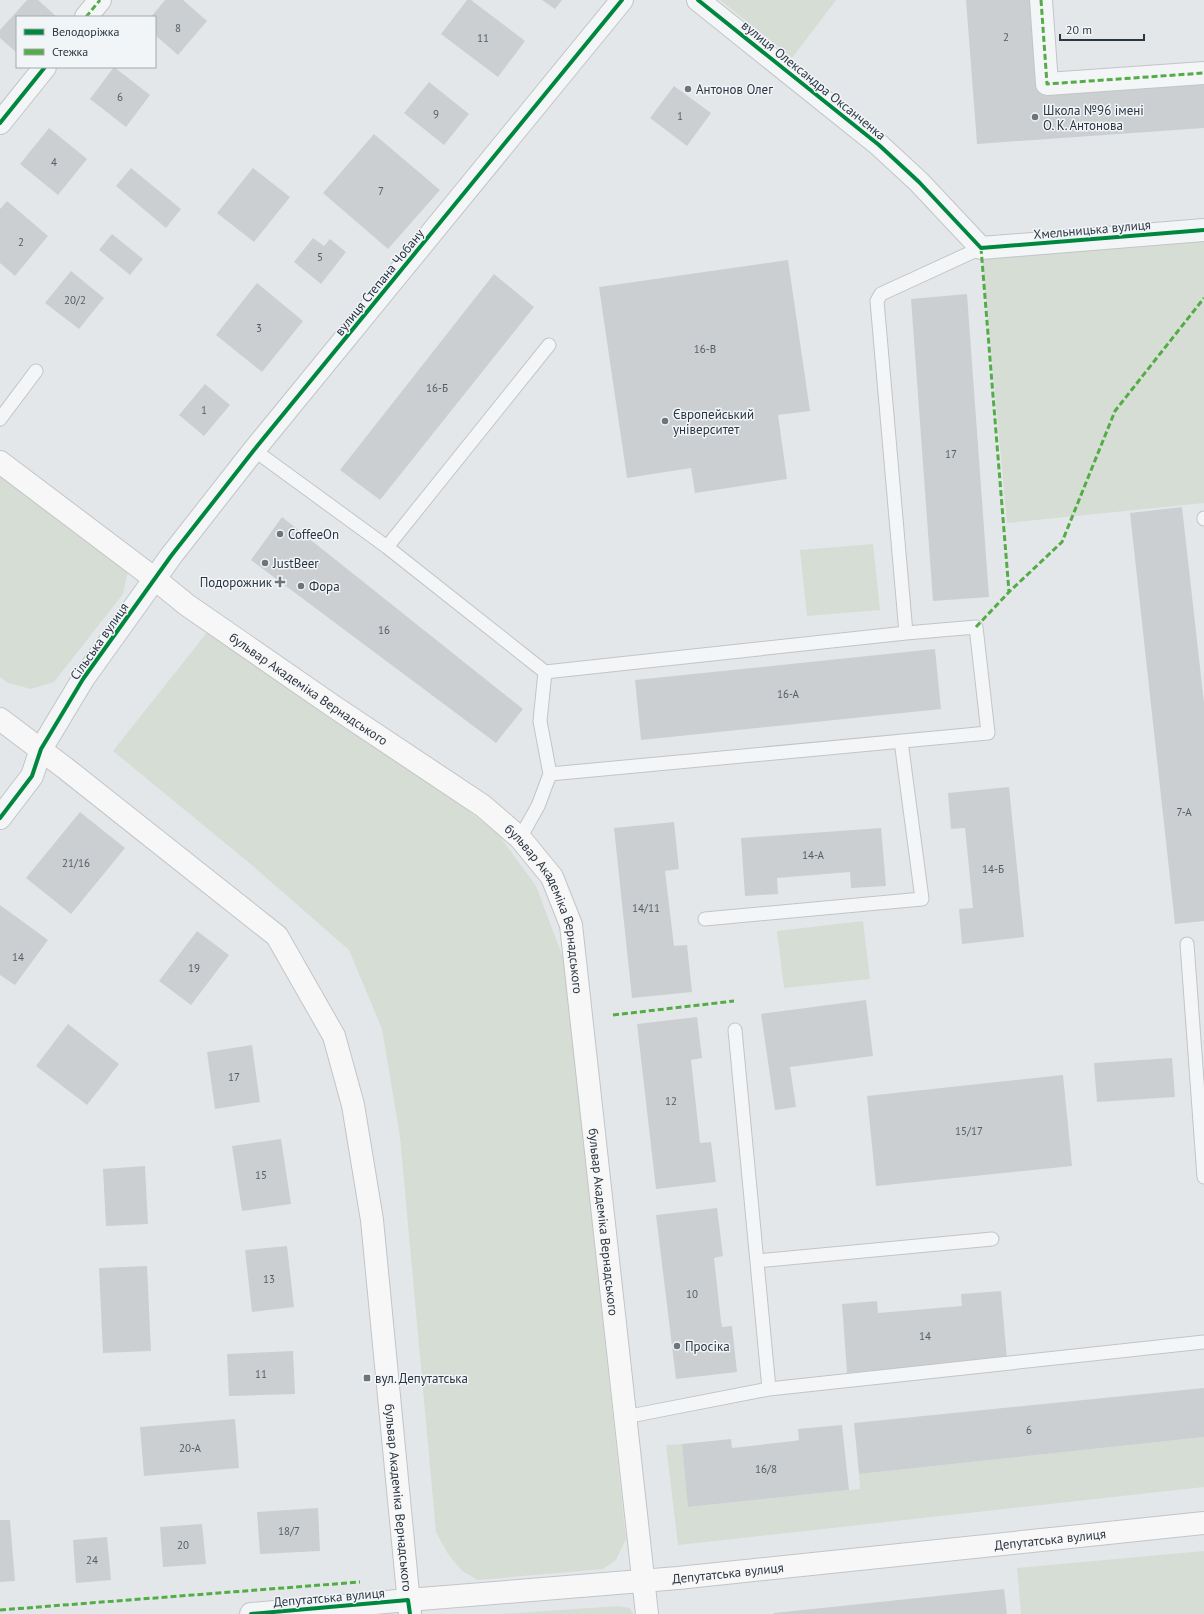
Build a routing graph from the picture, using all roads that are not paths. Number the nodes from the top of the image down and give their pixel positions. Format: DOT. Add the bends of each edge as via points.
graph roads {
  1 [pos="100,0"];
  2 [pos="622,0"];
  3 [pos="698,0"];
  4 [pos="1041,0"];
  5 [pos="87,16"];
  6 [pos="44,68"];
  7 [pos="1204,73"];
  8 [pos="0,123"];
  9 [pos="1204,230"];
  10 [pos="981,248"];
  11 [pos="549,345"];
  12 [pos="36,371"];
  13 [pos="0,419"];
  14 [pos="254,450"];
  15 [pos="0,462"];
  16 [pos="387,547"];
  17 [pos="155,579"];
  18 [pos="906,633"];
  19 [pos="545,672"];
  20 [pos="0,719"];
  21 [pos="901,741"];
  22 [pos="41,749"];
  23 [pos="550,774"];
  24 [pos="0,818"];
  25 [pos="520,838"];
  26 [pos="705,919"];
  27 [pos="1186,944"];
  28 [pos="735,1030"];
  29 [pos="1202,1115"];
  30 [pos="1204,1177"];
  31 [pos="992,1238"];
  32 [pos="757,1261"];
  33 [pos="1204,1342"];
  34 [pos="769,1389"];
  35 [pos="625,1417"];
  36 [pos="1204,1523"];
  37 [pos="644,1582"];
  38 [pos="409,1607"];
  39 [pos="263,1613"];
  40 [pos="647,1614"];
  1 -- 5 [label="street"];
  2 -- 14 [label="street, вулиця Степана Чобану"];
  3 -- 10 [label="street, вулиця Олександра Оксанченка" via="879,145 919,182"];
  4 -- 7 [label="street" via="1047,84"];
  6 -- 8 [label="street"];
  9 -- 10 [label="street, Хмельницька вулиця"];
  10 -- 18 [label="lane" via="881,294 877,301"];
  11 -- 16 [label="lane"];
  12 -- 13 [label="lane"];
  14 -- 16 [label="lane"];
  14 -- 17 [label="street, вулиця Степана Чобану"];
  15 -- 17 [label="main road, бульвар Академіка Вернадського"];
  16 -- 19 [label="lane"];
  17 -- 22 [label="street, Сільська вулиця" via="83,679"];
  17 -- 25 [label="main road, бульвар Академіка Вернадського" via="187,605 483,806"];
  18 -- 19 [label="lane"];
  18 -- 21 [label="lane" via="976,628 988,733"];
  19 -- 23 [label="lane" via="540,721"];
  20 -- 22 [label="main road, бульвар Академіка Вернадського"];
  21 -- 23 [label="lane"];
  21 -- 26 [label="lane" via="922,899"];
  22 -- 24 [label="street, Сільська вулиця" via="32,776"];
  22 -- 38 [label="main road, бульвар Академіка Вернадського" via="277,936 334,1036 353,1105 372,1220"];
  23 -- 25 [label="lane" via="538,806"];
  25 -- 35 [label="main road, бульвар Академіка Вернадського" via="552,877 571,925"];
  27 -- 29 [label="lane"];
  28 -- 32 [label="lane"];
  29 -- 30 [label="lane"];
  31 -- 32 [label="lane"];
  32 -- 34 [label="lane"];
  33 -- 34 [label="lane"];
  34 -- 35 [label="lane"];
  35 -- 37 [label="main road, бульвар Академіка Вернадського"];
  36 -- 37 [label="main road, Депутатська вулиця"];
  37 -- 38 [label="main road, Депутатська вулиця"];
  37 -- 40 [label="main road, бульвар Академіка Вернадського"];
  38 -- 39 [label="street, Депутатська вулиця"];
}
